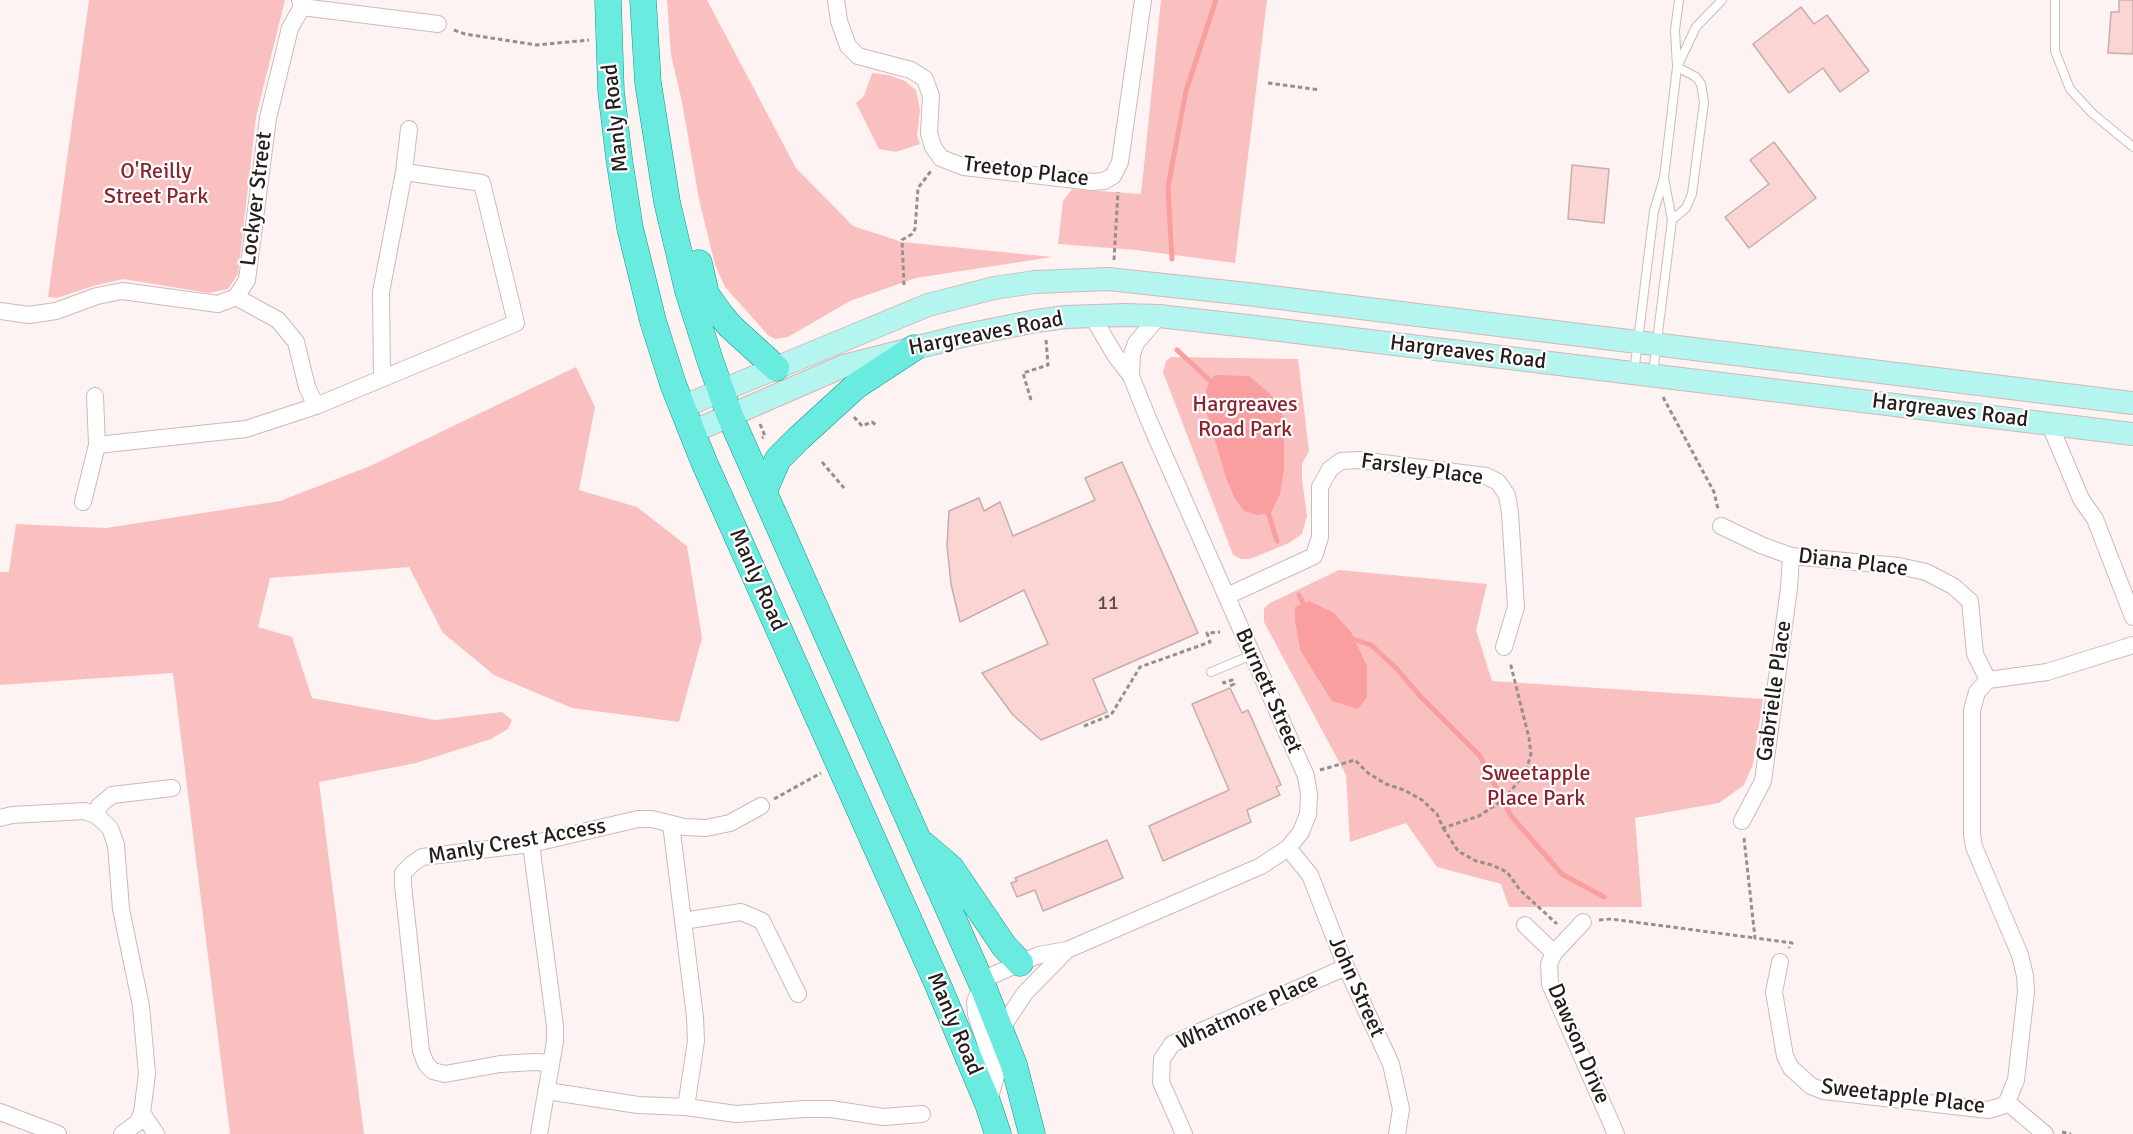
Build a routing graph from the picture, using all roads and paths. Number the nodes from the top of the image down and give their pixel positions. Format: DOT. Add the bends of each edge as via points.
graph roads {
  1 [pos="608,0"];
  2 [pos="643,0"];
  3 [pos="836,0"];
  4 [pos="1143,0"];
  5 [pos="1678,0"];
  6 [pos="1722,0"];
  7 [pos="2055,0"];
  8 [pos="301,4"];
  9 [pos="438,24"];
  10 [pos="590,40"];
  11 [pos="1677,67"];
  12 [pos="1268,83"];
  13 [pos="1320,90"];
  14 [pos="654,125"];
  15 [pos="409,129"];
  16 [pos="2133,147"];
  17 [pos="941,158"];
  18 [pos="404,172"];
  19 [pos="1113,176"];
  20 [pos="1664,178"];
  21 [pos="1672,220"];
  22 [pos="1114,260"];
  23 [pos="904,285"];
  24 [pos="236,297"];
  25 [pos="0,311"];
  26 [pos="1092,316"];
  27 [pos="1159,316"];
  28 [pos="1046,340"];
  29 [pos="1647,344"];
  30 [pos="914,348"];
  31 [pos="776,368"];
  32 [pos="1643,375"];
  33 [pos="1131,376"];
  34 [pos="382,379"];
  35 [pos="721,391"];
  36 [pos="95,396"];
  37 [pos="1663,396"];
  38 [pos="1032,400"];
  39 [pos="2133,403"];
  40 [pos="316,406"];
  41 [pos="682,407"];
  42 [pos="851,414"];
  43 [pos="730,416"];
  44 [pos="759,421"];
  45 [pos="2049,423"];
  46 [pos="876,425"];
  47 [pos="692,432"];
  48 [pos="2133,434"];
  49 [pos="760,439"];
  50 [pos="97,445"];
  51 [pos="822,462"];
  52 [pos="844,488"];
  53 [pos="764,491"];
  54 [pos="83,502"];
  55 [pos="1721,526"];
  56 [pos="1791,556"];
  57 [pos="1227,597"];
  58 [pos="2133,617"];
  59 [pos="1220,632"];
  60 [pos="2133,645"];
  61 [pos="1504,647"];
  62 [pos="1252,655"];
  63 [pos="1211,672"];
  64 [pos="1988,680"];
  65 [pos="1224,683"];
  66 [pos="1230,686"];
  67 [pos="1084,726"];
  68 [pos="838,763"];
  69 [pos="1320,770"];
  70 [pos="172,788"];
  71 [pos="761,806"];
  72 [pos="97,816"];
  73 [pos="0,818"];
  74 [pos="1742,821"];
  75 [pos="670,824"];
  76 [pos="1443,828"];
  77 [pos="919,841"];
  78 [pos="531,844"];
  79 [pos="1288,848"];
  80 [pos="683,921"];
  81 [pos="1583,922"];
  82 [pos="1525,925"];
  83 [pos="1755,938"];
  84 [pos="1067,950"];
  85 [pos="1554,953"];
  86 [pos="1780,962"];
  87 [pos="1020,963"];
  88 [pos="1346,968"];
  89 [pos="982,984"];
  90 [pos="798,994"];
  91 [pos="1001,1029"];
  92 [pos="550,1064"];
  93 [pos="547,1091"];
  94 [pos="2007,1102"];
  95 [pos="988,1104"];
  96 [pos="686,1107"];
  97 [pos="0,1112"];
  98 [pos="142,1113"];
  99 [pos="922,1114"];
  100 [pos="58,1134"];
  101 [pos="122,1134"];
  102 [pos="156,1134"];
  103 [pos="539,1134"];
  104 [pos="998,1134"];
  105 [pos="1032,1134"];
  106 [pos="1184,1134"];
  107 [pos="1397,1134"];
  108 [pos="1616,1134"];
  109 [pos="2045,1134"];
  1 -- 41 [label="main road, Manly Road" via="611,90 630,228 653,321"];
  2 -- 14 [label="main road, Manly Road"];
  3 -- 17 [label="street, Treetop Place" via="848,46 858,56 911,70 925,78 932,96 929,133"];
  4 -- 19 [label="street, Treetop Place" via="1120,162"];
  5 -- 11 [label="lane"];
  6 -- 11 [label="lane" via="1696,27"];
  7 -- 16 [label="lane" via="2055,51 2070,89"];
  8 -- 9 [label="street"];
  8 -- 24 [label="street, Lockyer Street" via="290,28 268,118 247,280"];
  9 -- 10 [label="path" via="465,34 537,45"];
  11 -- 20 [label="lane"];
  11 -- 21 [label="lane" via="1696,77 1704,102 1692,194 1686,208"];
  12 -- 13 [label="path"];
  14 -- 31 [label="main road" via="674,151 706,294 730,326"];
  14 -- 35 [label="main road, Manly Road" via="688,291"];
  15 -- 18 [label="street"];
  17 -- 19 [label="street, Treetop Place" via="964,166 1093,182"];
  17 -- 23 [label="path" via="918,188 915,229 902,240"];
  18 -- 34 [label="street" via="381,292"];
  18 -- 34 [label="street" via="482,183 516,323"];
  19 -- 22 [label="path" via="1118,188"];
  20 -- 21 [label="lane"];
  20 -- 29 [label="lane" via="1654,212"];
  21 -- 29 [label="lane"];
  24 -- 25 [label="street, Lockyer Street" via="218,304 122,291 56,311 29,315"];
  24 -- 40 [label="street" via="278,320 296,342"];
  26 -- 27 [label="main road, Hargreaves Road"];
  26 -- 30 [label="main road, Hargreaves Road" via="1036,321"];
  26 -- 33 [label="street, Burnett Street"];
  27 -- 32 [label="main road, Hargreaves Road"];
  27 -- 33 [label="street" via="1136,343"];
  28 -- 38 [label="path" via="1048,365 1023,373"];
  29 -- 31 [label="main road, Hargreaves Road" via="1142,282 1069,279 994,288 928,304"];
  29 -- 32 [label="lane"];
  29 -- 32 [label="lane"];
  29 -- 39 [label="main road, Hargreaves Road"];
  30 -- 43 [label="main road, Hargreaves Road" via="844,366"];
  30 -- 53 [label="main road" via="856,386 799,438 778,459"];
  31 -- 35 [label="main road, Hargreaves Road"];
  32 -- 45 [label="main road, Hargreaves Road"];
  33 -- 57 [label="street, Burnett Street"];
  34 -- 40 [label="street"];
  35 -- 41 [label="main road, Hargreaves Road"];
  35 -- 43 [label="main road, Manly Road"];
  36 -- 50 [label="street"];
  37 -- 55 [label="path" via="1714,492"];
  40 -- 50 [label="street" via="246,429"];
  41 -- 47 [label="main road, Manly Road"];
  42 -- 46 [label="path" via="862,426 872,422"];
  43 -- 47 [label="main road, Hargreaves Road"];
  43 -- 53 [label="main road, Manly Road"];
  44 -- 49 [label="path" via="765,436"];
  45 -- 48 [label="main road"];
  45 -- 58 [label="street, Hargreaves Road" via="2081,499 2095,519"];
  47 -- 68 [label="main road, Manly Road"];
  50 -- 54 [label="street"];
  51 -- 52 [label="path"];
  53 -- 77 [label="main road, Manly Road"];
  55 -- 56 [label="street, Diana Place"];
  56 -- 64 [label="street, Diana Place" via="1899,566 1926,572 1953,586 1970,601 1975,654"];
  56 -- 74 [label="street, Gabrielle Place" via="1763,781"];
  57 -- 61 [label="street, Farsley Place" via="1314,556 1320,537 1320,487 1330,469 1341,461 1486,476 1498,482 1507,495 1510,513 1516,607"];
  57 -- 62 [label="street, Burnett Street"];
  59 -- 67 [label="path" via="1207,633 1210,642 1140,667 1111,715"];
  60 -- 64 [label="street" via="2047,672"];
  61 -- 76 [label="path" via="1529,738 1531,754 1526,771 1500,802 1479,816"];
  62 -- 63 [label="lane"];
  62 -- 79 [label="street, Burnett Street" via="1306,776 1308,814 1301,832"];
  64 -- 94 [label="street, Sweetapple Place" via="1977,692 1972,710 1972,834 1978,859 2020,955 2026,984 2016,1080"];
  65 -- 66 [label="path" via="1232,680 1234,684"];
  68 -- 71 [label="path"];
  68 -- 95 [label="main road, Manly Road"];
  69 -- 76 [label="path" via="1355,760 1386,784 1422,800 1437,814"];
  70 -- 72 [label="street" via="112,795 99,806"];
  71 -- 75 [label="street, Manly Crest Access" via="730,824 706,828"];
  72 -- 73 [label="street" via="85,811 12,814"];
  72 -- 98 [label="street" via="110,828 116,845 121,909 141,1006 147,1074"];
  74 -- 83 [label="path"];
  75 -- 78 [label="street, Manly Crest Access" via="638,819"];
  75 -- 80 [label="street"];
  76 -- 81 [label="path" via="1458,851 1507,872 1554,922"];
  77 -- 87 [label="main road" via="951,868"];
  77 -- 89 [label="main road, Manly Road"];
  78 -- 92 [label="street" via="555,1026"];
  78 -- 92 [label="street, Manly Crest Access" via="422,857 403,873 402,885 421,1051 426,1064 445,1074 500,1064"];
  79 -- 84 [label="street, Burnett Street" via="1261,866"];
  79 -- 88 [label="street, John Street" via="1310,875"];
  80 -- 90 [label="street" via="741,912 762,921"];
  80 -- 96 [label="street" via="696,1033"];
  81 -- 83 [label="path" via="1611,919"];
  81 -- 85 [label="street"];
  82 -- 85 [label="street"];
  83 -- 86 [label="path" via="1792,943"];
  84 -- 87 [label="street, Burnett Street"];
  84 -- 91 [label="street, Burnett Street" via="1025,993"];
  85 -- 108 [label="street, Dawson Drive" via="1549,964 1550,984"];
  86 -- 94 [label="street, Sweetapple Place" via="1774,992 1785,1056 1791,1068 1811,1086 1988,1110"];
  87 -- 89 [label="street, Burnett Street"];
  88 -- 106 [label="street, Whatmore Place" via="1172,1044 1162,1059 1161,1082"];
  88 -- 107 [label="street, John Street" via="1391,1064 1401,1109"];
  89 -- 91 [label="main road, Manly Road"];
  89 -- 95 [label="street" via="975,1002 976,1014 996,1076"];
  91 -- 105 [label="main road, Manly Road"];
  92 -- 93 [label="street"];
  93 -- 96 [label="street" via="638,1105"];
  93 -- 103 [label="street"];
  94 -- 109 [label="street"];
  95 -- 104 [label="main road, Manly Road"];
  96 -- 99 [label="street" via="736,1114 831,1109 883,1117"];
  97 -- 100 [label="street"];
  98 -- 101 [label="street" via="137,1123"];
  98 -- 102 [label="street"];
}
